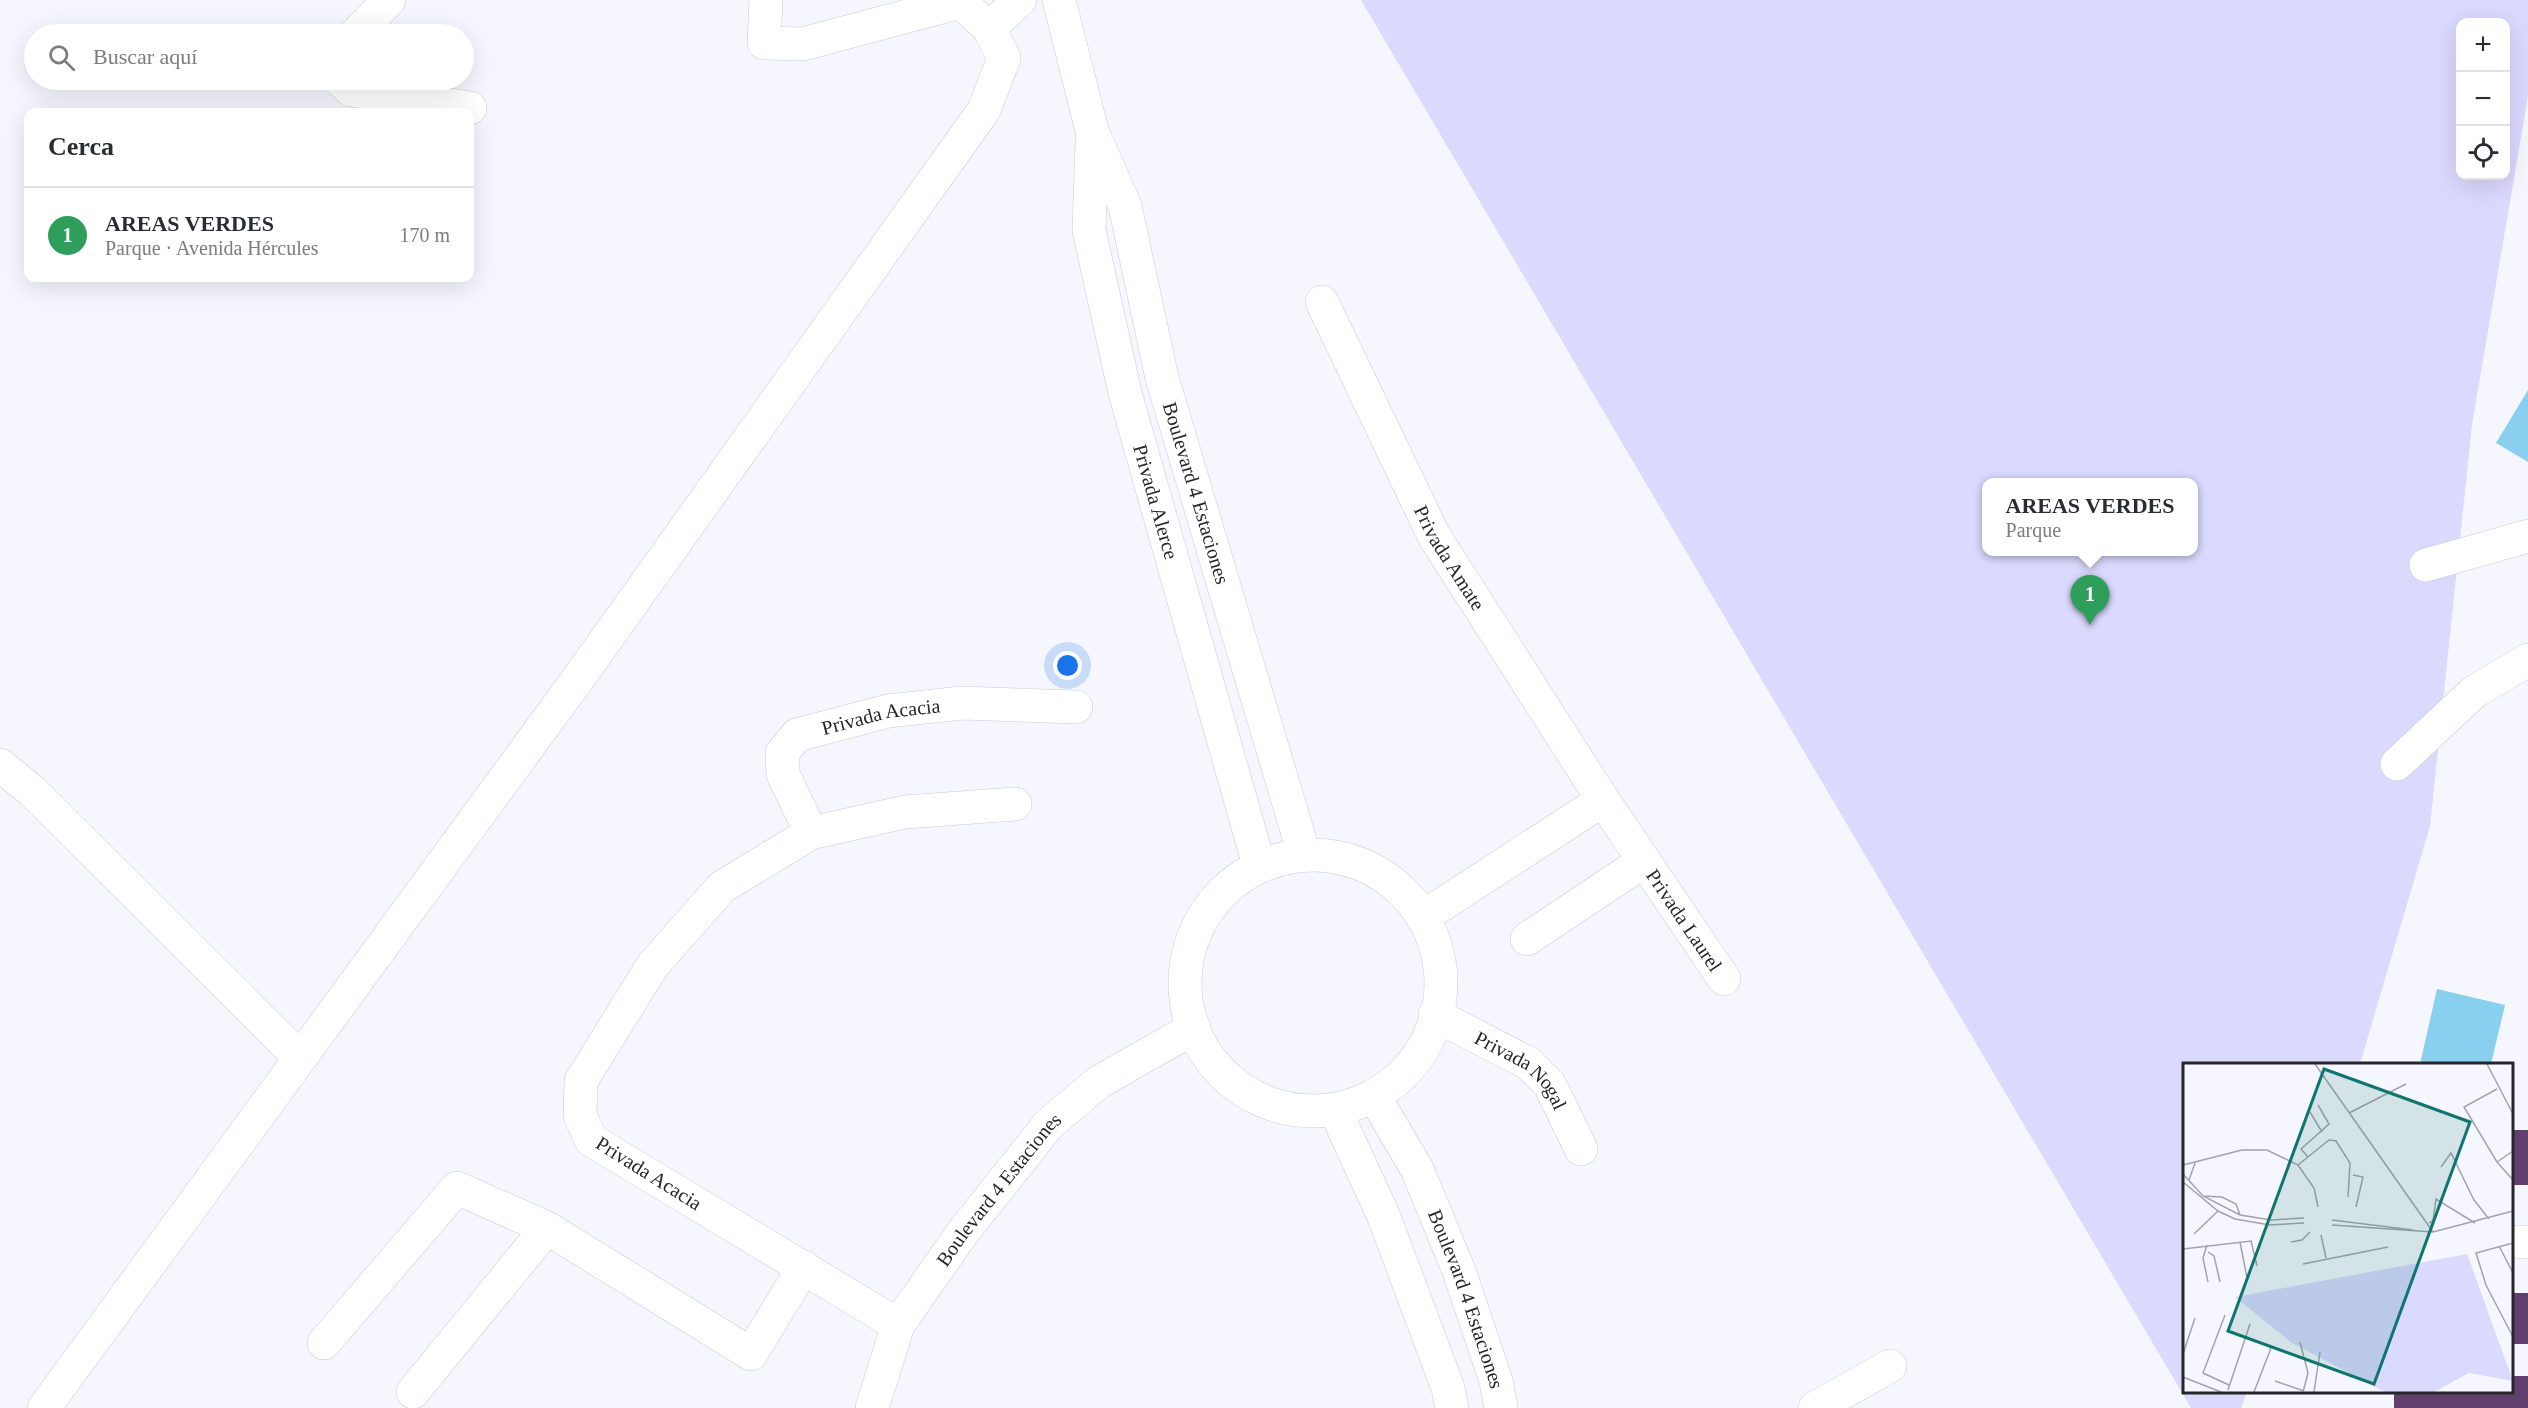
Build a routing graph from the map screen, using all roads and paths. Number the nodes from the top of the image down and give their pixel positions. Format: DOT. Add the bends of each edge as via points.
graph roads {
  1 [pos="389,0"];
  2 [pos="766,0"];
  3 [pos="1020,0"];
  4 [pos="1059,0"];
  5 [pos="366,24"];
  6 [pos="989,28"];
  7 [pos="351,90"];
  8 [pos="470,108"];
  9 [pos="1092,131"];
  10 [pos="1322,302"];
  11 [pos="2528,536"];
  12 [pos="2426,565"];
  13 [pos="2528,660"];
  14 [pos="1076,707"];
  15 [pos="2397,764"];
  16 [pos="0,765"];
  17 [pos="1603,800"];
  18 [pos="1014,804"];
  19 [pos="811,833"];
  20 [pos="1304,854"];
  21 [pos="1644,861"];
  22 [pos="1259,865"];
  23 [pos="1423,917"];
  24 [pos="1527,939"];
  25 [pos="1724,979"];
  26 [pos="1435,1015"];
  27 [pos="1194,1028"];
  28 [pos="300,1058"];
  29 [pos="1374,1096"];
  30 [pos="1335,1110"];
  31 [pos="1581,1149"];
  32 [pos="547,1228"];
  33 [pos="804,1267"];
  34 [pos="898,1325"];
  35 [pos="324,1343"];
  36 [pos="1890,1366"];
  37 [pos="413,1392"];
  38 [pos="44,1408"];
  39 [pos="872,1408"];
  40 [pos="1452,1408"];
  41 [pos="1501,1408"];
  42 [pos="1815,1408"];
  1 -- 5 [label="street"];
  2 -- 6 [label="street" via="764,43 803,44 960,2"];
  3 -- 6 [label="street"];
  4 -- 9 [label="street"];
  6 -- 28 [label="street" via="1004,58 984,110 580,676"];
  7 -- 8 [label="street"];
  9 -- 20 [label="street, Boulevard 4 Estaciones" via="1125,206 1162,378"];
  9 -- 22 [label="street, Privada Alerce" via="1089,230 1125,393"];
  10 -- 17 [label="street, Privada Amate" via="1434,536"];
  11 -- 12 [label="street"];
  13 -- 15 [label="street" via="2474,692"];
  14 -- 19 [label="street, Privada Acacia" via="962,703 888,711 797,735 782,753 783,774"];
  16 -- 28 [label="street" via="32,791"];
  17 -- 21 [label="street, Privada Laurel"];
  17 -- 23 [label="street"];
  18 -- 19 [label="street, Privada Acacia" via="904,812"];
  19 -- 33 [label="street, Privada Acacia" via="722,886 653,965 581,1081 580,1115 591,1140"];
  20 -- 22 [label="street"];
  20 -- 23 [label="street" via="1350,859 1392,881"];
  21 -- 24 [label="street, Privada Laurel"];
  21 -- 25 [label="street, Privada Laurel"];
  22 -- 27 [label="street" via="1224,888 1199,922 1185,962 1186,1003"];
  23 -- 26 [label="street" via="1438,955 1440,996"];
  26 -- 29 [label="street" via="1430,1036 1407,1071"];
  26 -- 31 [label="street, Privada Nogal" via="1528,1063 1550,1085"];
  27 -- 30 [label="street" via="1223,1075 1256,1099 1295,1110"];
  27 -- 34 [label="street, Boulevard 4 Estaciones" via="1099,1082 1049,1124 963,1232"];
  28 -- 38 [label="street"];
  29 -- 30 [label="street"];
  29 -- 41 [label="street, Boulevard 4 Estaciones" via="1416,1169 1459,1271"];
  30 -- 40 [label="street" via="1384,1217"];
  32 -- 33 [label="street" via="751,1354"];
  32 -- 35 [label="street" via="457,1188"];
  32 -- 37 [label="street"];
  33 -- 34 [label="street, Privada Acacia"];
  34 -- 39 [label="street, Boulevard 4 Estaciones"];
  36 -- 42 [label="street"];
}
